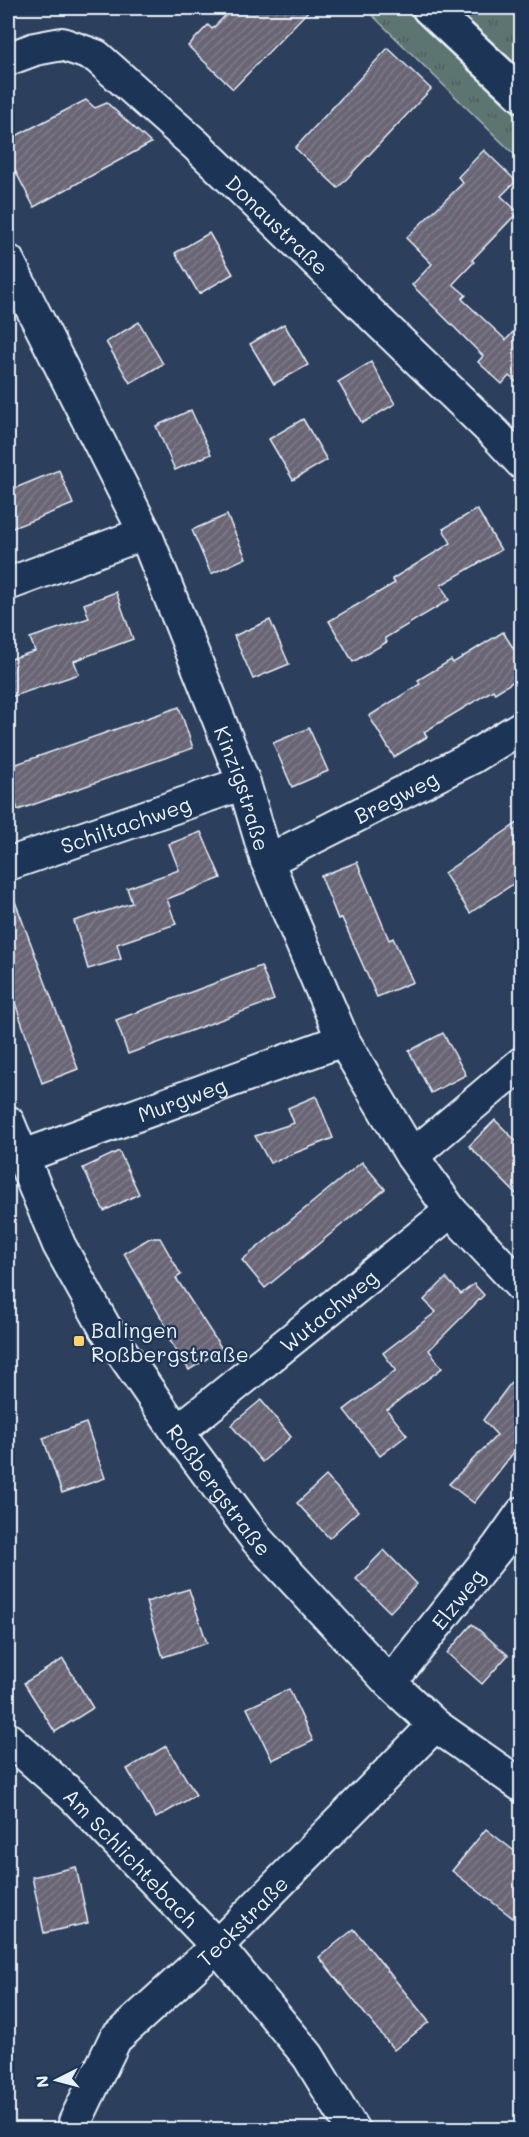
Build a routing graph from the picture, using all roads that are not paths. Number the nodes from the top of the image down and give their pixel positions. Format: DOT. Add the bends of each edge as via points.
graph roads {
  1 [pos="429,8"];
  2 [pos="8,59"];
  3 [pos="522,95"];
  4 [pos="8,261"];
  5 [pos="522,463"];
  6 [pos="145,533"];
  7 [pos="8,584"];
  8 [pos="522,727"];
  9 [pos="244,783"];
  10 [pos="267,861"];
  11 [pos="8,864"];
  12 [pos="343,1040"];
  13 [pos="522,1063"];
  14 [pos="8,1122"];
  15 [pos="412,1156"];
  16 [pos="21,1157"];
  17 [pos="451,1211"];
  18 [pos="522,1287"];
  19 [pos="177,1432"];
  20 [pos="522,1513"];
  21 [pos="390,1683"];
  22 [pos="435,1725"];
  23 [pos="8,1740"];
  24 [pos="522,1786"];
  25 [pos="217,1946"];
  26 [pos="76,2130"];
  27 [pos="353,2130"];
  1 -- 3 [label="street"];
  2 -- 5 [label="street, Donaustraße" via="62,45 96,56 196,145"];
  4 -- 6 [label="street, Kinzigstraße"];
  6 -- 7 [label="street"];
  6 -- 9 [label="street, Kinzigstraße"];
  8 -- 10 [label="street, Bregweg" via="471,758"];
  9 -- 10 [label="street, Kinzigstraße"];
  9 -- 11 [label="street, Schiltachweg"];
  10 -- 12 [label="street, Kinzigstraße"];
  12 -- 15 [label="street, Kinzigstraße"];
  12 -- 16 [label="street, Murgweg"];
  13 -- 15 [label="street"];
  14 -- 16 [label="street, Roßbergstraße"];
  15 -- 17 [label="street, Kinzigstraße"];
  16 -- 19 [label="street, Roßbergstraße" via="59,1245 104,1326"];
  17 -- 18 [label="street, Kinzigstraße"];
  17 -- 19 [label="street, Wutachweg"];
  19 -- 21 [label="street, Roßbergstraße" via="257,1540"];
  20 -- 21 [label="street, Elzweg"];
  21 -- 22 [label="street, Roßbergstraße"];
  22 -- 24 [label="street, Roßbergstraße"];
  22 -- 25 [label="street, Teckstraße"];
  23 -- 25 [label="street, Am Schlichtebach" via="73,1796"];
  25 -- 26 [label="street, Teckstraße" via="116,2039 75,2122"];
  25 -- 27 [label="street, Am Schlichtebach" via="308,2056"];
}
